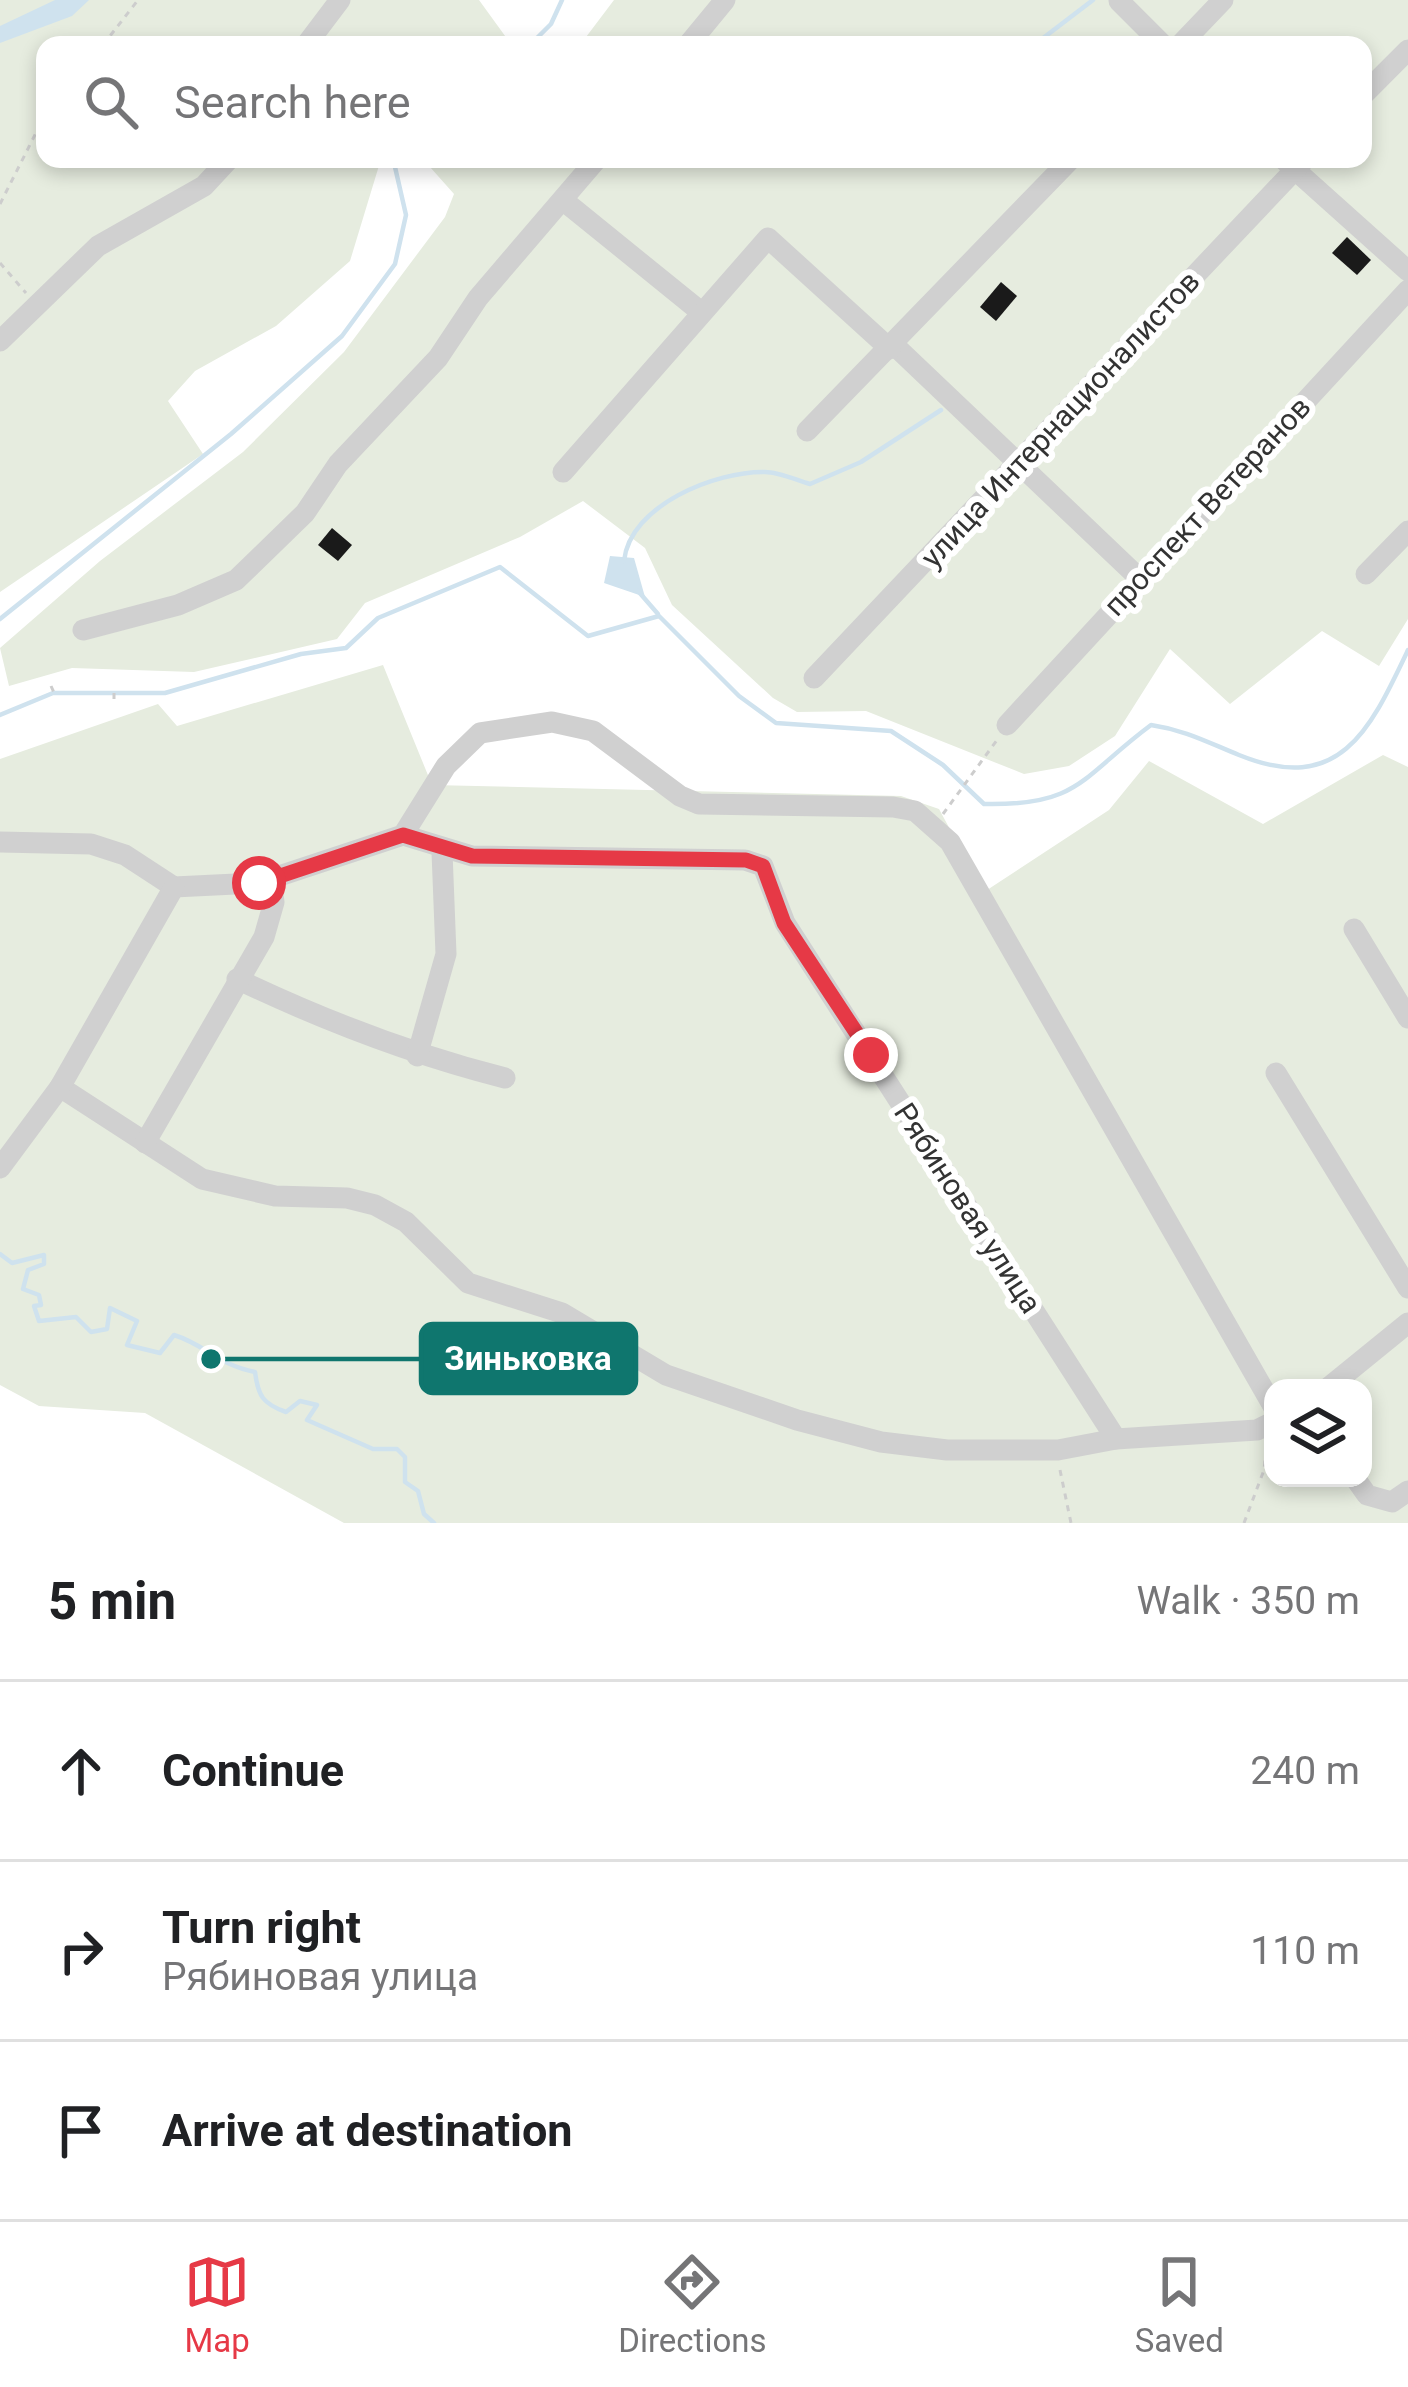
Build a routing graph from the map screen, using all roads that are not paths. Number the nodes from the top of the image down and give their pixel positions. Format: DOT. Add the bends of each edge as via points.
graph roads {
  1 [pos="340,0"];
  2 [pos="725,0"];
  3 [pos="1223,0"];
  4 [pos="1119,1"];
  5 [pos="313,36"];
  6 [pos="695,36"];
  7 [pos="1153,36"];
  8 [pos="1189,36"];
  9 [pos="1408,50"];
  10 [pos="1372,86"];
  11 [pos="221,168"];
  12 [pos="590,168"];
  13 [pos="1062,168"];
  14 [pos="1289,168"];
  15 [pos="1299,168"];
  16 [pos="564,201"];
  17 [pos="1408,272"];
  18 [pos="1408,290"];
  19 [pos="701,311"];
  20 [pos="0,340"];
  21 [pos="892,347"];
  22 [pos="807,431"];
  23 [pos="1019,463"];
  24 [pos="563,472"];
  25 [pos="1408,530"];
  26 [pos="1366,574"];
  27 [pos="1139,578"];
  28 [pos="83,630"];
  29 [pos="814,678"];
  30 [pos="1007,724"];
  31 [pos="403,835"];
  32 [pos="0,842"];
  33 [pos="442,851"];
  34 [pos="272,879"];
  35 [pos="173,887"];
  36 [pos="1354,929"];
  37 [pos="237,979"];
  38 [pos="1408,1018"];
  39 [pos="417,1056"];
  40 [pos="1276,1073"];
  41 [pos="505,1078"];
  42 [pos="59,1087"];
  43 [pos="145,1143"];
  44 [pos="0,1168"];
  45 [pos="1408,1288"];
  46 [pos="1408,1323"];
  47 [pos="1339,1379"];
  48 [pos="1264,1403"];
  49 [pos="1264,1424"];
  50 [pos="1116,1438"];
  51 [pos="1361,1487"];
  52 [pos="1408,1492"];
  1 -- 5 [label="street"];
  2 -- 6 [label="street"];
  3 -- 8 [label="street"];
  4 -- 7 [label="street"];
  9 -- 10 [label="street"];
  11 -- 20 [label="street" via="98,246"];
  12 -- 16 [label="street"];
  13 -- 21 [label="street"];
  14 -- 23 [label="street, улица Интернационалистов"];
  15 -- 17 [label="street"];
  16 -- 19 [label="street"];
  16 -- 28 [label="street" via="305,513 236,580"];
  18 -- 27 [label="street, проспект Ветеранов"];
  19 -- 21 [label="street" via="768,238"];
  19 -- 24 [label="street"];
  21 -- 22 [label="street"];
  21 -- 23 [label="street"];
  23 -- 27 [label="street"];
  23 -- 29 [label="street, улица Интернационалистов"];
  25 -- 26 [label="street"];
  27 -- 30 [label="street, проспект Ветеранов"];
  31 -- 33 [label="street"];
  31 -- 34 [label="street"];
  31 -- 48 [label="street" via="446,766 480,733 552,722 592,730 699,804 915,811 950,842"];
  32 -- 35 [label="street" via="91,844 125,855"];
  33 -- 39 [label="street" via="446,954"];
  33 -- 50 [label="street, Рябиновая улица" via="763,866 784,923"];
  34 -- 35 [label="street"];
  34 -- 37 [label="street" via="271,919"];
  35 -- 42 [label="street"];
  36 -- 38 [label="street"];
  37 -- 39 [label="street"];
  37 -- 43 [label="street"];
  39 -- 41 [label="street"];
  40 -- 45 [label="street"];
  42 -- 43 [label="street"];
  42 -- 44 [label="street"];
  43 -- 50 [label="street" via="172,1164 227,1186 375,1205 406,1222 468,1283 562,1313 667,1375 796,1420 903,1445 1058,1450"];
  46 -- 47 [label="street"];
  49 -- 50 [label="street"];
  51 -- 52 [label="street" via="1392,1502"];
}
